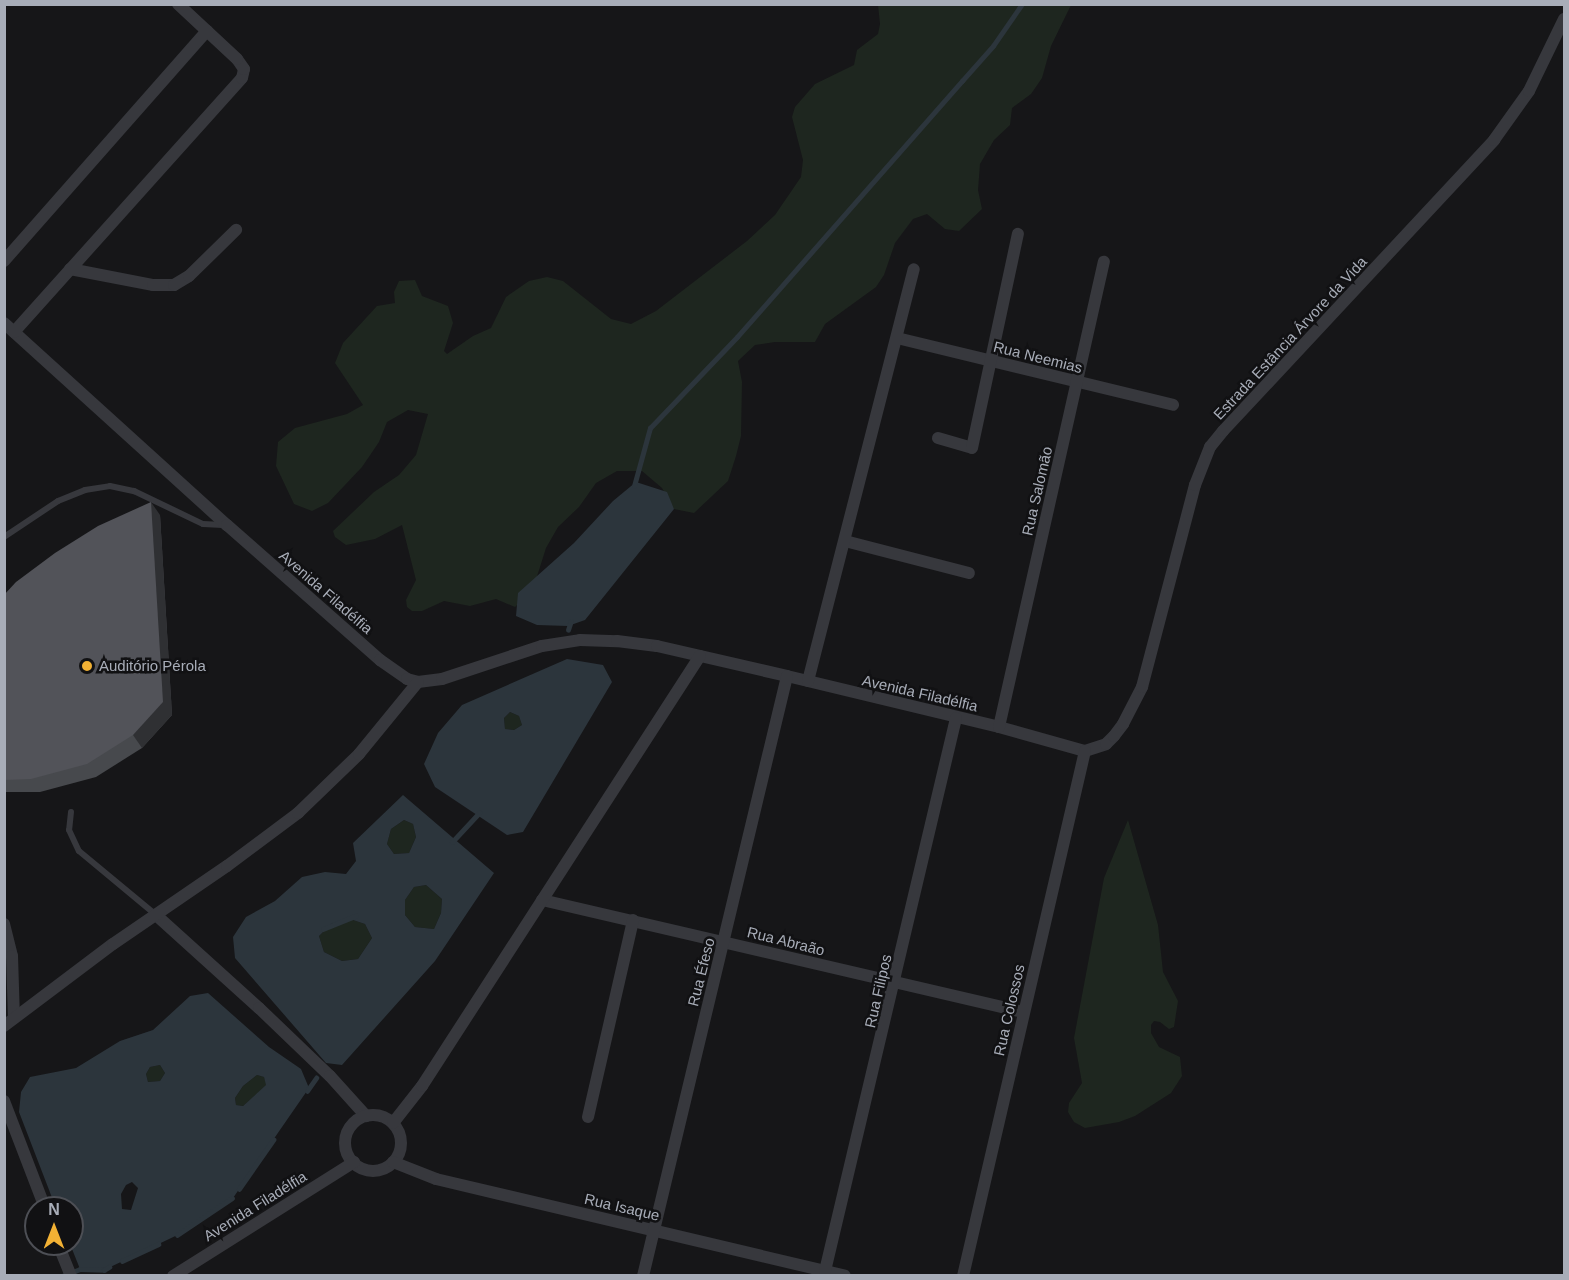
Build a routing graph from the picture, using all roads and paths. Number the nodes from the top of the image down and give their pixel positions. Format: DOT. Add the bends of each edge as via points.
graph roads {
  1 [pos="177,4"];
  2 [pos="1564,19"];
  3 [pos="207,31"];
  4 [pos="236,230"];
  5 [pos="1018,234"];
  6 [pos="4,261"];
  7 [pos="1104,262"];
  8 [pos="70,268"];
  9 [pos="914,269"];
  10 [pos="9,327"];
  11 [pos="897,338"];
  12 [pos="991,361"];
  13 [pos="1078,382"];
  14 [pos="1173,405"];
  15 [pos="938,438"];
  16 [pos="227,525"];
  17 [pos="4,537"];
  18 [pos="845,541"];
  19 [pos="969,573"];
  20 [pos="700,656"];
  21 [pos="787,676"];
  22 [pos="808,681"];
  23 [pos="418,682"];
  24 [pos="956,718"];
  25 [pos="999,727"];
  26 [pos="1085,751"];
  27 [pos="71,812"];
  28 [pos="542,900"];
  29 [pos="156,915"];
  30 [pos="633,920"];
  31 [pos="4,924"];
  32 [pos="724,941"];
  33 [pos="895,983"];
  34 [pos="1023,1012"];
  35 [pos="9,1022"];
  36 [pos="4,1101"];
  37 [pos="366,1116"];
  38 [pos="588,1117"];
  39 [pos="393,1123"];
  40 [pos="354,1162"];
  41 [pos="393,1162"];
  42 [pos="40,1196"];
  43 [pos="654,1230"];
  44 [pos="63,1256"];
  45 [pos="187,1270"];
  46 [pos="825,1271"];
  47 [pos="71,1275"];
  48 [pos="173,1275"];
  49 [pos="643,1275"];
  50 [pos="845,1275"];
  51 [pos="963,1275"];
  1 -- 3 [label="street"];
  2 -- 26 [label="street, Estrada Estância Árvore da Vida" via="1529,91 1494,140 1210,447 1195,485 1142,687 1123,724 1106,744"];
  3 -- 6 [label="street"];
  3 -- 8 [label="street" via="244,69 242,78"];
  4 -- 8 [label="street" via="189,276 174,285 153,285"];
  5 -- 12 [label="street"];
  7 -- 13 [label="street, Rua Salomão"];
  8 -- 10 [label="street"];
  9 -- 11 [label="street"];
  10 -- 16 [label="street, Avenida Filadélfia"];
  11 -- 12 [label="street, Rua Neemias"];
  11 -- 18 [label="street"];
  12 -- 13 [label="street, Rua Neemias"];
  12 -- 15 [label="street" via="972,448"];
  13 -- 14 [label="street, Rua Neemias"];
  13 -- 25 [label="street, Rua Salomão"];
  16 -- 17 [label="lane" via="203,524 134,491 110,486 85,490 58,501"];
  16 -- 23 [label="street, Avenida Filadélfia" via="380,660"];
  18 -- 19 [label="street"];
  18 -- 22 [label="street"];
  20 -- 21 [label="street, Avenida Filadélfia"];
  20 -- 23 [label="street, Avenida Filadélfia" via="617,641 580,640 542,646 442,679"];
  20 -- 28 [label="street"];
  21 -- 22 [label="street, Avenida Filadélfia"];
  21 -- 32 [label="street, Rua Éfeso"];
  22 -- 24 [label="street, Avenida Filadélfia"];
  23 -- 29 [label="street" via="359,754 298,813"];
  24 -- 25 [label="street, Avenida Filadélfia"];
  24 -- 33 [label="street, Rua Filipos"];
  25 -- 26 [label="street, Avenida Filadélfia"];
  26 -- 34 [label="street, Rua Colossos"];
  27 -- 29 [label="lane" via="69,830 79,851"];
  28 -- 30 [label="street, Rua Abraão"];
  28 -- 39 [label="street" via="422,1086"];
  29 -- 35 [label="street"];
  29 -- 37 [label="street" via="267,1016"];
  30 -- 32 [label="street, Rua Abraão"];
  30 -- 38 [label="street"];
  31 -- 35 [label="street" via="12,956"];
  32 -- 33 [label="street, Rua Abraão"];
  32 -- 43 [label="street, Rua Éfeso"];
  33 -- 34 [label="street, Rua Abraão"];
  33 -- 46 [label="street, Rua Filipos"];
  34 -- 51 [label="street, Rua Colossos"];
  36 -- 42 [label="street"];
  37 -- 39 [label="street" via="376,1115"];
  37 -- 40 [label="street" via="346,1135"];
  39 -- 41 [label="street" via="401,1143"];
  40 -- 41 [label="street" via="374,1170"];
  40 -- 45 [label="street, Avenida Filadélfia"];
  41 -- 43 [label="street, Rua Isaque" via="436,1179"];
  43 -- 46 [label="street, Rua Isaque"];
  43 -- 49 [label="street, Rua Éfeso"];
  44 -- 47 [label="street"];
  45 -- 48 [label="street, Avenida Filadélfia"];
  46 -- 50 [label="street, Rua Isaque"];
}
